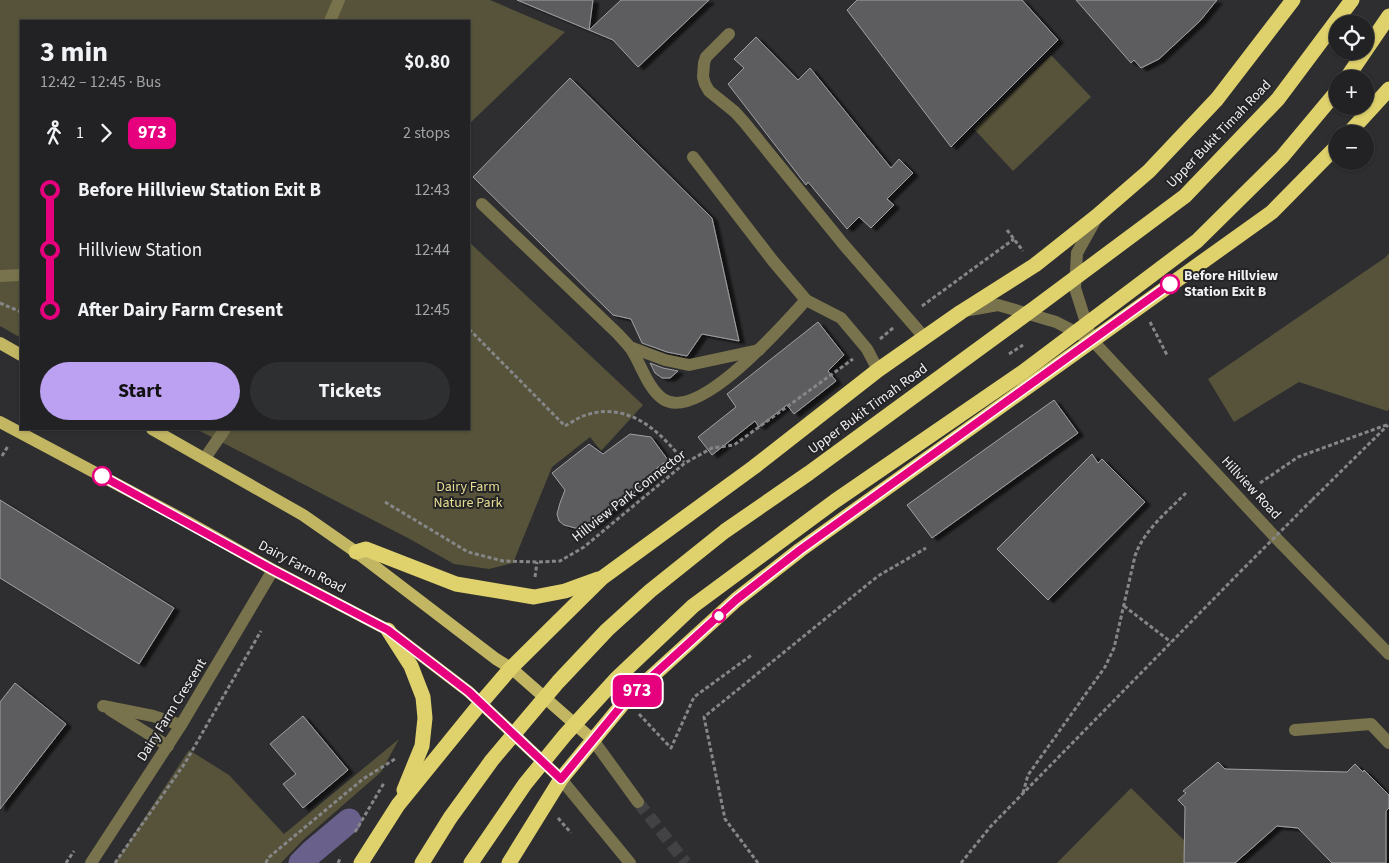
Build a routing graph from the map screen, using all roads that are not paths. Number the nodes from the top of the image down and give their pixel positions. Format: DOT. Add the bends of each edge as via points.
graph roads {
  1 [pos="339,0"];
  2 [pos="1292,0"];
  3 [pos="1352,0"];
  4 [pos="1389,16"];
  5 [pos="330,20"];
  6 [pos="729,34"];
  7 [pos="1352,70"];
  8 [pos="1389,88"];
  9 [pos="1329,101"];
  10 [pos="1356,125"];
  11 [pos="1329,154"];
  12 [pos="693,157"];
  13 [pos="482,204"];
  14 [pos="1097,216"];
  15 [pos="20,275"];
  16 [pos="0,276"];
  17 [pos="806,300"];
  18 [pos="961,312"];
  19 [pos="925,338"];
  20 [pos="1093,341"];
  21 [pos="0,343"];
  22 [pos="630,347"];
  23 [pos="759,350"];
  24 [pos="20,354"];
  25 [pos="878,370"];
  26 [pos="0,422"];
  27 [pos="154,430"];
  28 [pos="224,430"];
  29 [pos="205,458"];
  30 [pos="356,552"];
  31 [pos="273,570"];
  32 [pos="602,578"];
  33 [pos="388,630"];
  34 [pos="1389,654"];
  35 [pos="511,668"];
  36 [pos="480,704"];
  37 [pos="181,725"];
  38 [pos="1295,730"];
  39 [pos="593,740"];
  40 [pos="1389,743"];
  41 [pos="168,746"];
  42 [pos="561,779"];
  43 [pos="638,802"];
  44 [pos="398,805"];
  45 [pos="91,863"];
  46 [pos="361,863"];
  47 [pos="422,863"];
  48 [pos="471,863"];
  49 [pos="509,863"];
  50 [pos="630,863"];
  1 -- 5 [label="street"];
  2 -- 14 [label="highway" via="1217,99 1149,171"];
  3 -- 47 [label="highway, Upper Bukit Timah Road, bridge" via="1278,99 1184,196 809,473 725,531 607,630 492,760"];
  4 -- 7 [label="highway"];
  6 -- 19 [label="street" via="706,57 704,84 744,122"];
  8 -- 10 [label="highway"];
  9 -- 48 [label="highway, bridge" via="1282,157 1197,241 1031,366 835,502 694,606 616,679 566,735 525,784"];
  11 -- 20 [label="highway" via="1272,212"];
  12 -- 17 [label="street"];
  13 -- 22 [label="street"];
  14 -- 18 [label="highway" via="1035,265"];
  14 -- 20 [label="street" via="1077,253 1075,288"];
  15 -- 16 [label="street"];
  17 -- 23 [label="street"];
  17 -- 25 [label="street" via="841,318 867,349"];
  18 -- 19 [label="highway"];
  18 -- 20 [label="street" via="998,305 1056,322"];
  19 -- 25 [label="highway"];
  20 -- 34 [label="street, Hillview Road"];
  20 -- 39 [label="highway" via="800,550 736,600 626,700"];
  21 -- 24 [label="main road"];
  22 -- 23 [label="street" via="689,365"];
  22 -- 23 [label="street" via="658,395 678,404 691,401 720,384"];
  25 -- 32 [label="highway" via="754,467"];
  26 -- 31 [label="main road, Dairy Farm Road"];
  27 -- 29 [label="main road"];
  28 -- 29 [label="street"];
  29 -- 30 [label="main road" via="303,515"];
  30 -- 32 [label="highway" via="366,549 456,584 534,596 565,591"];
  30 -- 35 [label="main road"];
  31 -- 33 [label="main road, Dairy Farm Road"];
  31 -- 37 [label="street, Dairy Farm Crescent"];
  32 -- 35 [label="highway"];
  33 -- 36 [label="main road, Dairy Farm Road"];
  33 -- 44 [label="highway" via="411,666 423,697 425,718 422,746"];
  35 -- 36 [label="highway"];
  35 -- 39 [label="main road"];
  36 -- 42 [label="main road, Dairy Farm Road"];
  36 -- 44 [label="highway"];
  37 -- 41 [label="street, Dairy Farm Crescent"];
  37 -- 41 [label="street" via="103,706"];
  38 -- 40 [label="street" via="1371,724"];
  39 -- 42 [label="highway"];
  39 -- 43 [label="street"];
  41 -- 45 [label="street, Dairy Farm Crescent"];
  42 -- 49 [label="highway"];
  42 -- 50 [label="street"];
  44 -- 46 [label="highway"];
}
